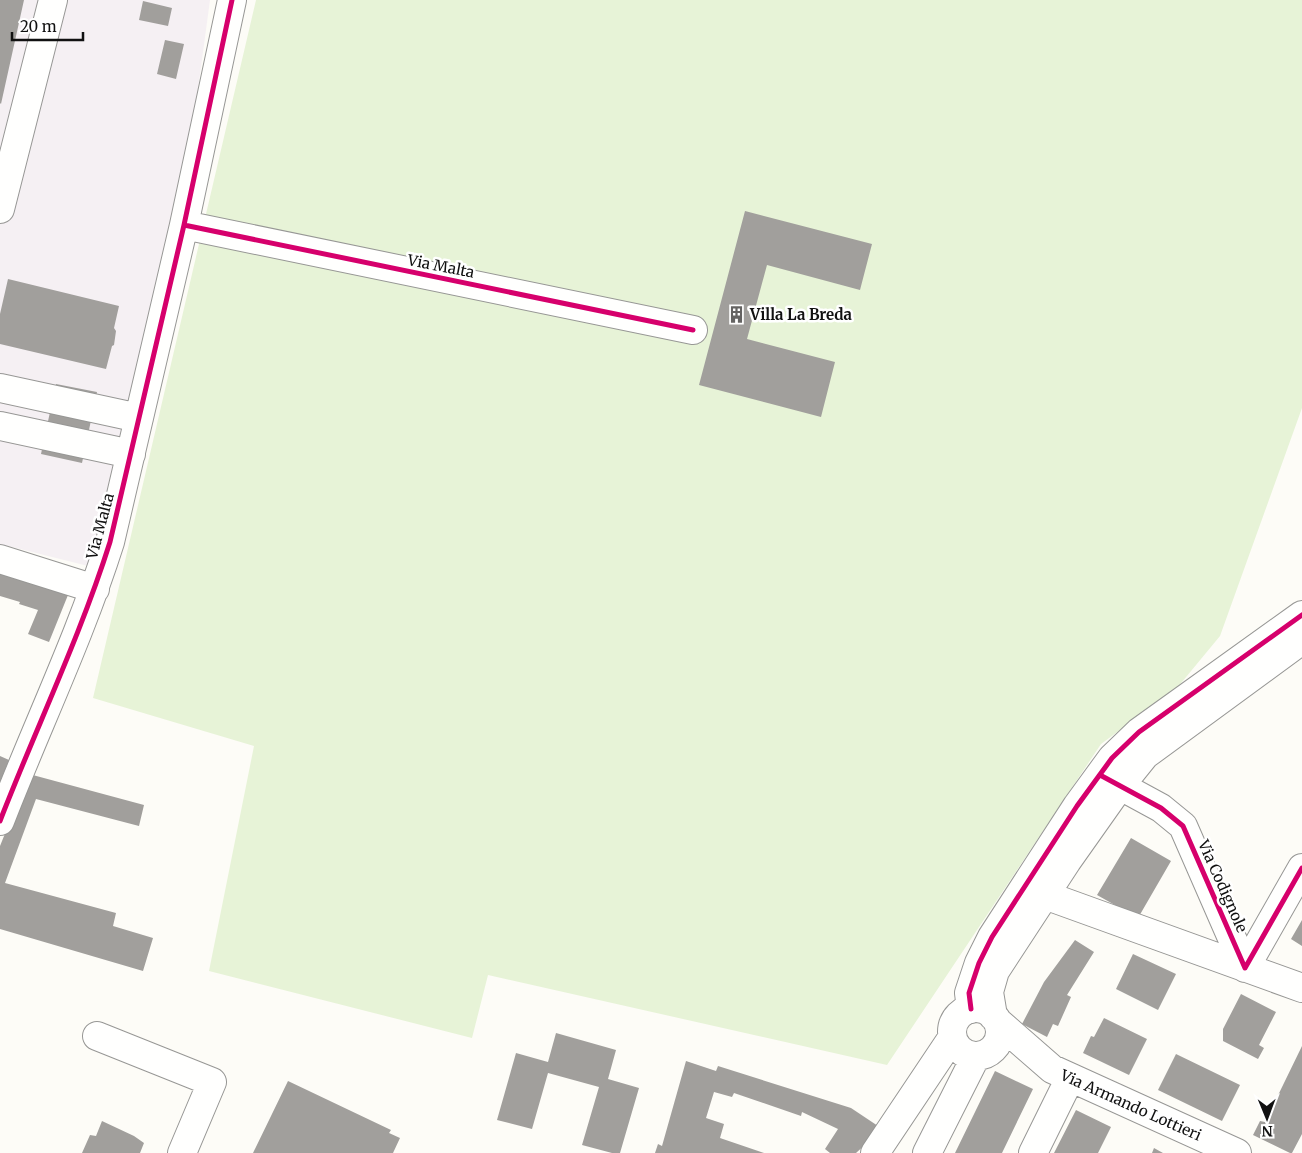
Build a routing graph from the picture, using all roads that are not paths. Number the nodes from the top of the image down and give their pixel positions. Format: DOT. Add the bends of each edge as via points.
graph roads {
  1 [pos="53,0"];
  2 [pos="232,0"];
  3 [pos="0,210"];
  4 [pos="184,225"];
  5 [pos="693,330"];
  6 [pos="0,388"];
  7 [pos="139,418"];
  8 [pos="0,426"];
  9 [pos="131,454"];
  10 [pos="0,559"];
  11 [pos="95,589"];
  12 [pos="1302,615"];
  13 [pos="1302,640"];
  14 [pos="1110,780"];
  15 [pos="0,821"];
  16 [pos="1302,868"];
  17 [pos="1034,891"];
  18 [pos="1245,968"];
  19 [pos="1302,988"];
  20 [pos="987,1015"];
  21 [pos="97,1036"];
  22 [pos="952,1038"];
  23 [pos="979,1056"];
  24 [pos="1061,1074"];
  25 [pos="1223,1150"];
  26 [pos="182,1153"];
  27 [pos="874,1153"];
  28 [pos="927,1153"];
  29 [pos="1033,1153"];
  1 -- 3 [label="street"];
  2 -- 4 [label="street, Via Malta"];
  4 -- 5 [label="street, Via Malta"];
  4 -- 7 [label="street, Via Malta"];
  6 -- 7 [label="street"];
  7 -- 9 [label="street, Via Malta"];
  8 -- 9 [label="street"];
  9 -- 11 [label="street, Via Malta"];
  10 -- 11 [label="street"];
  11 -- 15 [label="street, Via Malta"];
  12 -- 14 [label="street" via="1139,732 1112,758"];
  13 -- 14 [label="street"];
  14 -- 17 [label="street"];
  14 -- 18 [label="street, Via Codignole" via="1162,808 1183,826"];
  16 -- 18 [label="street, Via Codignole"];
  17 -- 18 [label="street"];
  17 -- 20 [label="street" via="992,938 979,963 970,994"];
  18 -- 19 [label="street"];
  20 -- 22 [label="street" via="958,1016"];
  20 -- 23 [label="street" via="1000,1035 989,1052"];
  20 -- 24 [label="street, Via Armando Lottieri"];
  21 -- 26 [label="street" via="212,1082"];
  22 -- 23 [label="street" via="960,1051"];
  22 -- 27 [label="street"];
  23 -- 24 [label="street, Via Armando Lottieri"];
  23 -- 28 [label="street"];
  24 -- 25 [label="street, Via Armando Lottieri"];
  24 -- 29 [label="street"];
}
